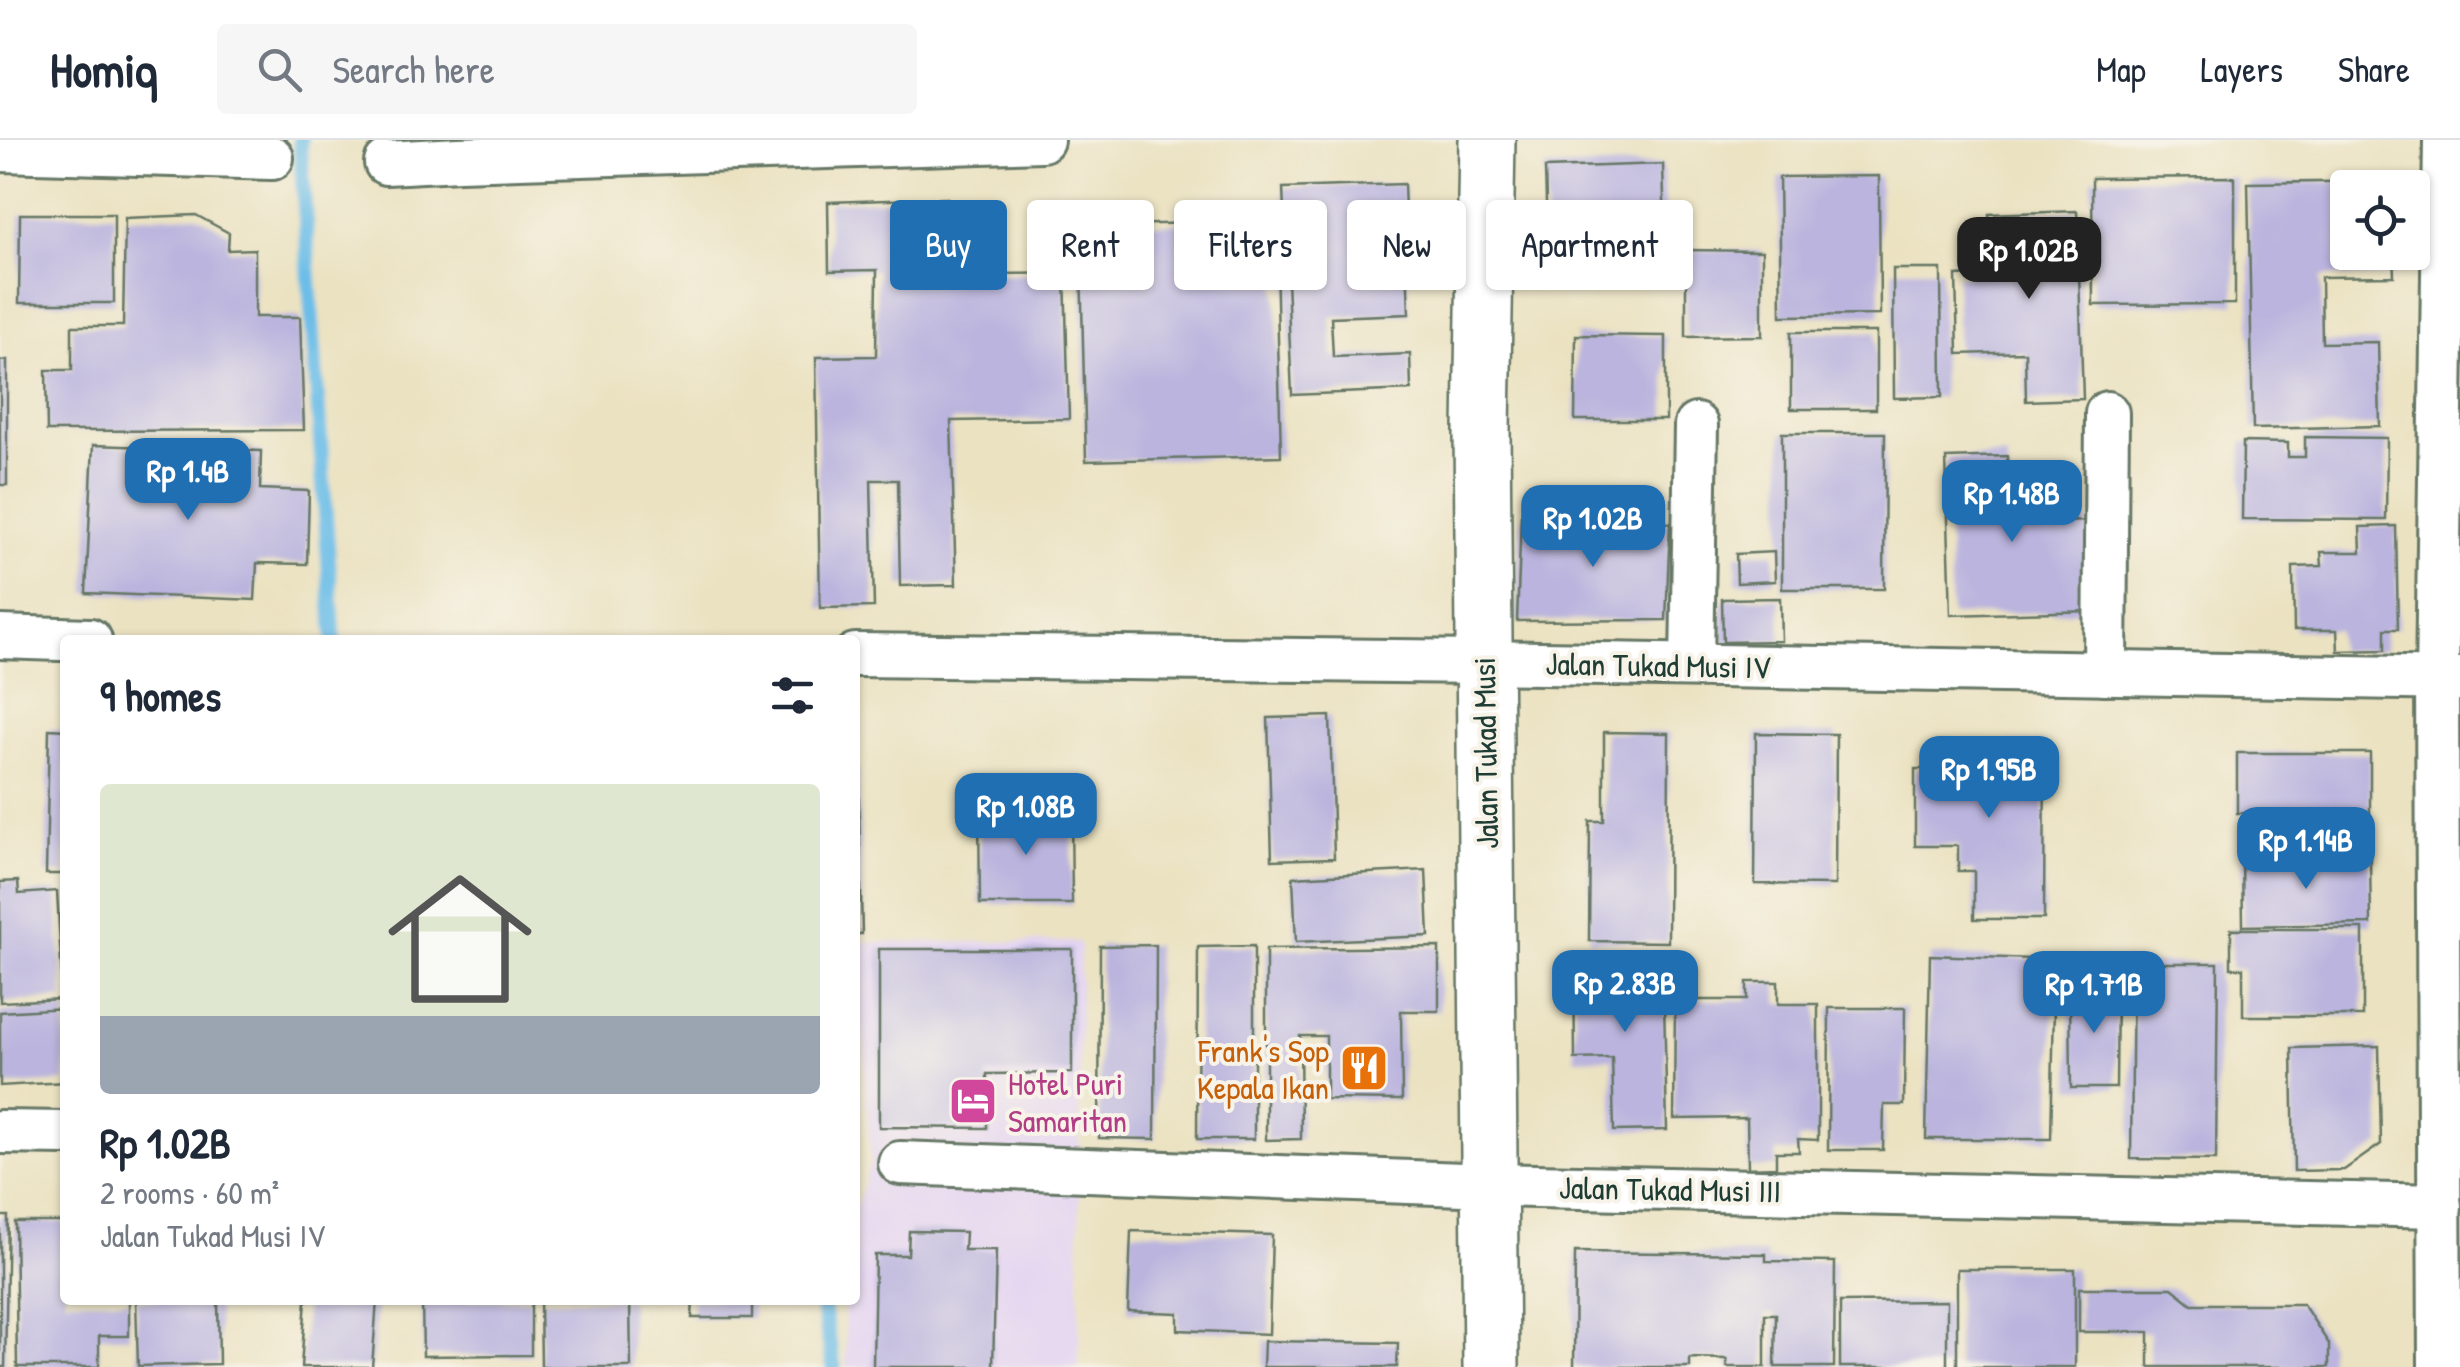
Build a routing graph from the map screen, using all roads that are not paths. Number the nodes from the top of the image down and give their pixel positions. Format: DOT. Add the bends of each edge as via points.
graph roads {
  1 [pos="1042,140"];
  2 [pos="1487,140"];
  3 [pos="2445,140"];
  4 [pos="0,150"];
  5 [pos="272,158"];
  6 [pos="386,163"];
  7 [pos="2107,412"];
  8 [pos="1696,424"];
  9 [pos="0,637"];
  10 [pos="60,639"];
  11 [pos="860,655"];
  12 [pos="1483,662"];
  13 [pos="1692,665"];
  14 [pos="2105,673"];
  15 [pos="2448,680"];
  16 [pos="0,1132"];
  17 [pos="60,1133"];
  18 [pos="900,1163"];
  19 [pos="1490,1185"];
  20 [pos="2440,1206"];
  21 [pos="1491,1367"];
  22 [pos="2440,1367"];
  1 -- 6 [label="street"];
  2 -- 12 [label="street, Jalan Tukad Musi"];
  3 -- 15 [label="street"];
  4 -- 5 [label="street"];
  7 -- 14 [label="street"];
  8 -- 13 [label="street"];
  9 -- 10 [label="street"];
  11 -- 12 [label="street, Jalan Tukad Musi IV"];
  12 -- 13 [label="street, Jalan Tukad Musi IV"];
  12 -- 19 [label="street, Jalan Tukad Musi"];
  13 -- 14 [label="street, Jalan Tukad Musi IV"];
  14 -- 15 [label="street, Jalan Tukad Musi IV"];
  15 -- 20 [label="street"];
  16 -- 17 [label="street"];
  18 -- 19 [label="street, Jalan Tukad Musi III"];
  19 -- 20 [label="street, Jalan Tukad Musi III"];
  19 -- 21 [label="street, Jalan Tukad Musi"];
  20 -- 22 [label="street"];
}
